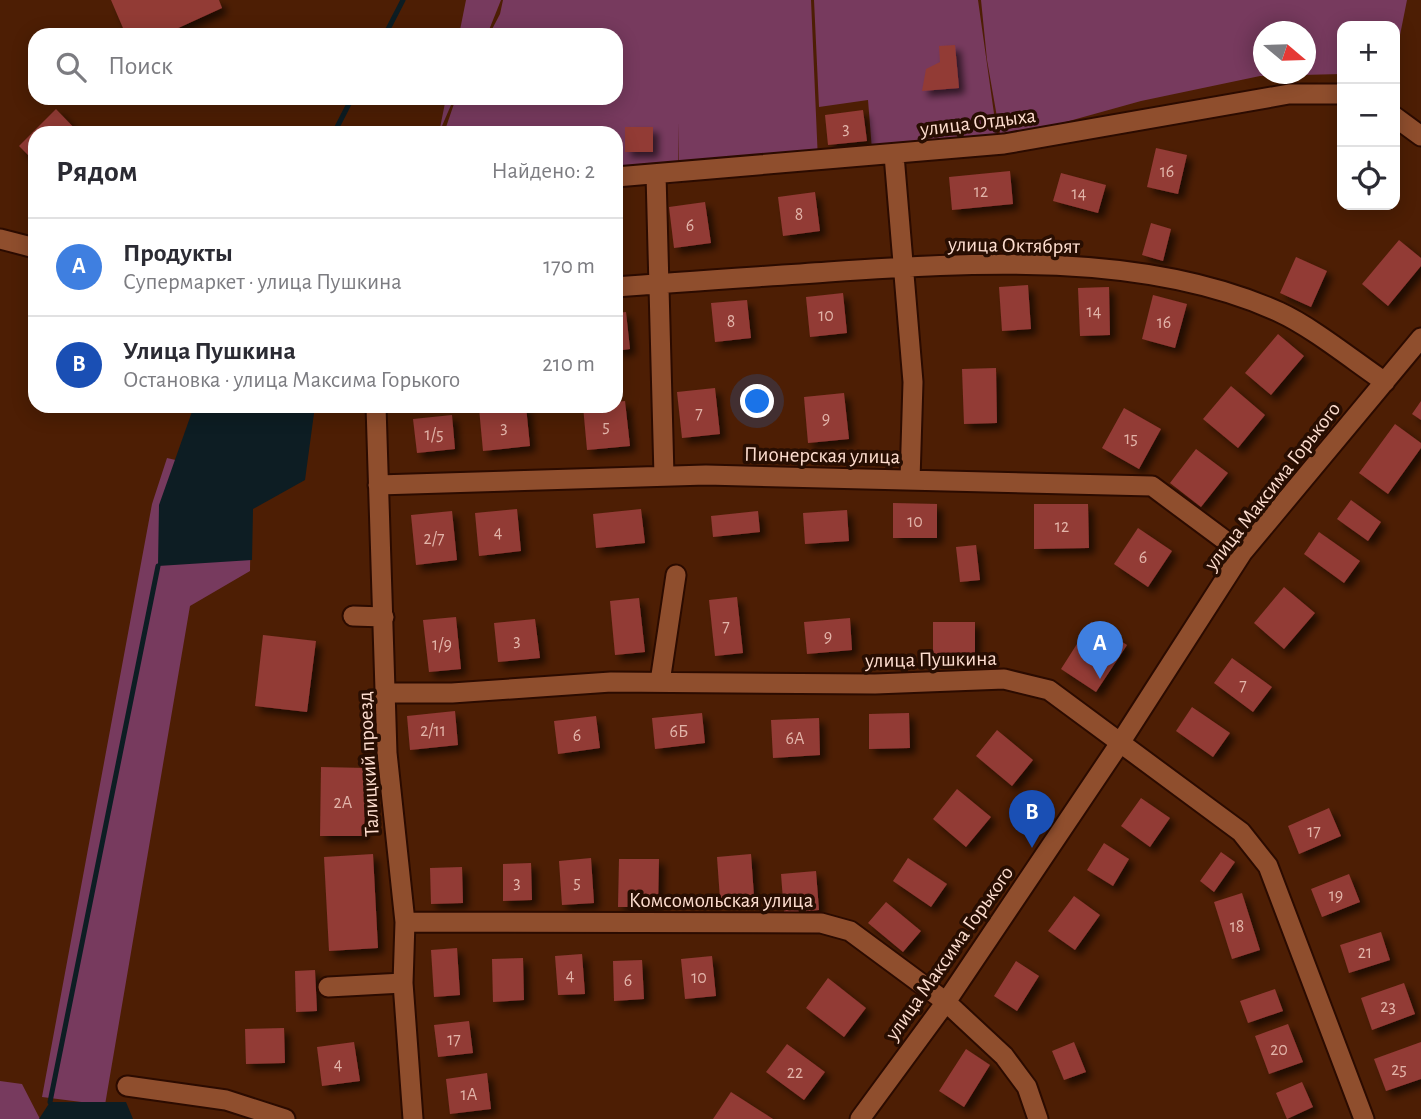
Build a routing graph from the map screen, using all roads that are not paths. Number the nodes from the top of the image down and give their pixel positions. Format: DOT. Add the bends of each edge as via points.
graph roads {
  1 [pos="1337,94"];
  2 [pos="1400,121"];
  3 [pos="1421,136"];
  4 [pos="894,155"];
  5 [pos="656,174"];
  6 [pos="623,176"];
  7 [pos="0,239"];
  8 [pos="28,245"];
  9 [pos="902,267"];
  10 [pos="659,283"];
  11 [pos="623,286"];
  12 [pos="1421,338"];
  13 [pos="1385,382"];
  14 [pos="376,413"];
  15 [pos="664,476"];
  16 [pos="910,480"];
  17 [pos="378,485"];
  18 [pos="1242,553"];
  19 [pos="676,575"];
  20 [pos="353,616"];
  21 [pos="384,617"];
  22 [pos="660,682"];
  23 [pos="387,693"];
  24 [pos="1120,743"];
  25 [pos="405,922"];
  26 [pos="403,983"];
  27 [pos="328,987"];
  28 [pos="946,1002"];
  29 [pos="127,1086"];
  30 [pos="285,1119"];
  31 [pos="413,1119"];
  32 [pos="860,1119"];
  33 [pos="1038,1119"];
  34 [pos="1364,1119"];
  1 -- 4 [label="street, улица Отдыха" via="1289,94 1004,144"];
  2 -- 3 [label="street"];
  4 -- 5 [label="street, улица Отдыха"];
  4 -- 9 [label="street"];
  5 -- 6 [label="street, улица Отдыха"];
  5 -- 10 [label="street"];
  7 -- 8 [label="street"];
  9 -- 10 [label="street, улица Октябрят"];
  9 -- 13 [label="street, улица Октябрят" via="1039,265 1117,270 1201,286 1280,312"];
  9 -- 16 [label="street" via="913,382"];
  10 -- 11 [label="street, улица Октябрят"];
  10 -- 15 [label="street"];
  12 -- 13 [label="street, улица Максима Горького"];
  13 -- 18 [label="street, улица Максима Горького"];
  14 -- 17 [label="street, Талицкий проезд"];
  15 -- 16 [label="street, Пионерская улица"];
  15 -- 17 [label="street, Пионерская улица"];
  16 -- 18 [label="street, Пионерская улица" via="1152,486"];
  17 -- 21 [label="street, Талицкий проезд"];
  18 -- 24 [label="street, улица Максима Горького"];
  19 -- 22 [label="street"];
  20 -- 21 [label="street"];
  21 -- 23 [label="street, Талицкий проезд"];
  22 -- 23 [label="street, улица Пушкина"];
  22 -- 24 [label="street, улица Пушкина" via="875,684 1004,679 1049,690"];
  23 -- 25 [label="street, Талицкий проезд" via="389,791"];
  24 -- 28 [label="street, улица Максима Горького"];
  24 -- 34 [label="street, улица Пушкина" via="1241,832 1268,866"];
  25 -- 26 [label="street, Талицкий проезд"];
  25 -- 28 [label="street, Комсомольская улица" via="821,923 850,931"];
  26 -- 27 [label="street"];
  26 -- 31 [label="street, Талицкий проезд"];
  28 -- 32 [label="street, улица Максима Горького"];
  28 -- 33 [label="street, Комсомольская улица" via="1004,1055 1027,1087"];
  29 -- 30 [label="street" via="226,1100"];
}
